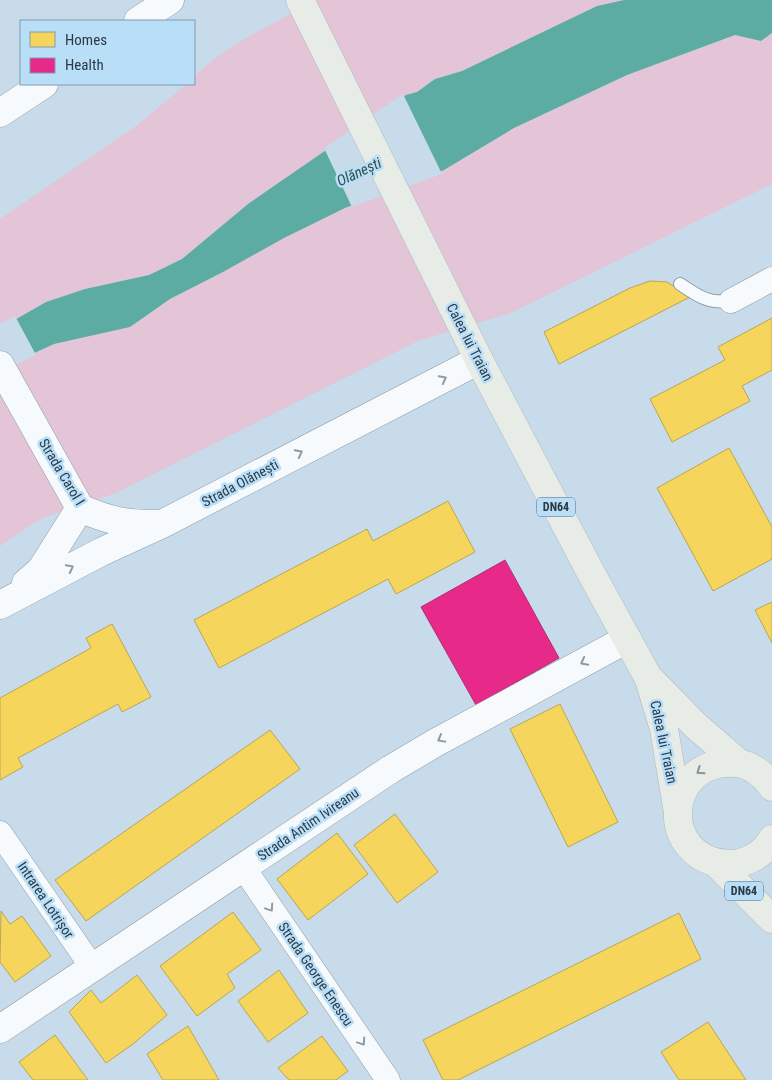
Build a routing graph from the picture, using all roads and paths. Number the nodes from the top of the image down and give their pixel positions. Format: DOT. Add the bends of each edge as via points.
graph roads {
  1 [pos="170,0"];
  2 [pos="300,0"];
  3 [pos="140,20"];
  4 [pos="42,85"];
  5 [pos="3,109"];
  6 [pos="772,279"];
  7 [pos="680,284"];
  8 [pos="731,301"];
  9 [pos="479,360"];
  10 [pos="0,365"];
  11 [pos="80,508"];
  12 [pos="162,524"];
  13 [pos="6,602"];
  14 [pos="627,639"];
  15 [pos="649,678"];
  16 [pos="762,769"];
  17 [pos="677,807"];
  18 [pos="0,833"];
  19 [pos="772,838"];
  20 [pos="716,863"];
  21 [pos="243,867"];
  22 [pos="772,919"];
  23 [pos="92,967"];
  24 [pos="0,1029"];
  25 [pos="388,1080"];
  1 -- 3 [label="street"];
  2 -- 9 [label="main road, Calea lui Traian / DN64"];
  4 -- 5 [label="street"];
  6 -- 8 [label="street"];
  7 -- 8 [label="lane" via="709,301"];
  12 -- 9 [label="street, Strada Olănești, one-way"];
  9 -- 14 [label="main road, Calea lui Traian / DN64"];
  10 -- 11 [label="street, Strada Carol I"];
  11 -- 12 [label="street, Strada Carol I" via="116,522"];
  11 -- 13 [label="street" via="41,570"];
  13 -- 12 [label="street, Strada Olănești, one-way"];
  14 -- 15 [label="main road, Calea lui Traian / DN64"];
  14 -- 21 [label="street, Strada Antim Ivireanu, one-way" via="391,769"];
  15 -- 16 [label="main road, Calea lui Traian / DN64" via="696,726"];
  15 -- 17 [label="main road, Calea lui Traian / DN64" via="664,729"];
  16 -- 17 [label="main road, one-way" via="722,762 706,767 692,777 682,791"];
  17 -- 20 [label="main road, Calea lui Traian" via="678,824 684,840 703,858"];
  18 -- 23 [label="street, Intrarea Lotrișor"];
  19 -- 20 [label="main road" via="760,854 746,861"];
  20 -- 22 [label="main road, DN64"];
  21 -- 23 [label="street, Strada Antim Ivireanu"];
  21 -- 25 [label="street, Strada George Enescu, one-way"];
  23 -- 24 [label="street, Strada Antim Ivireanu"];
}
